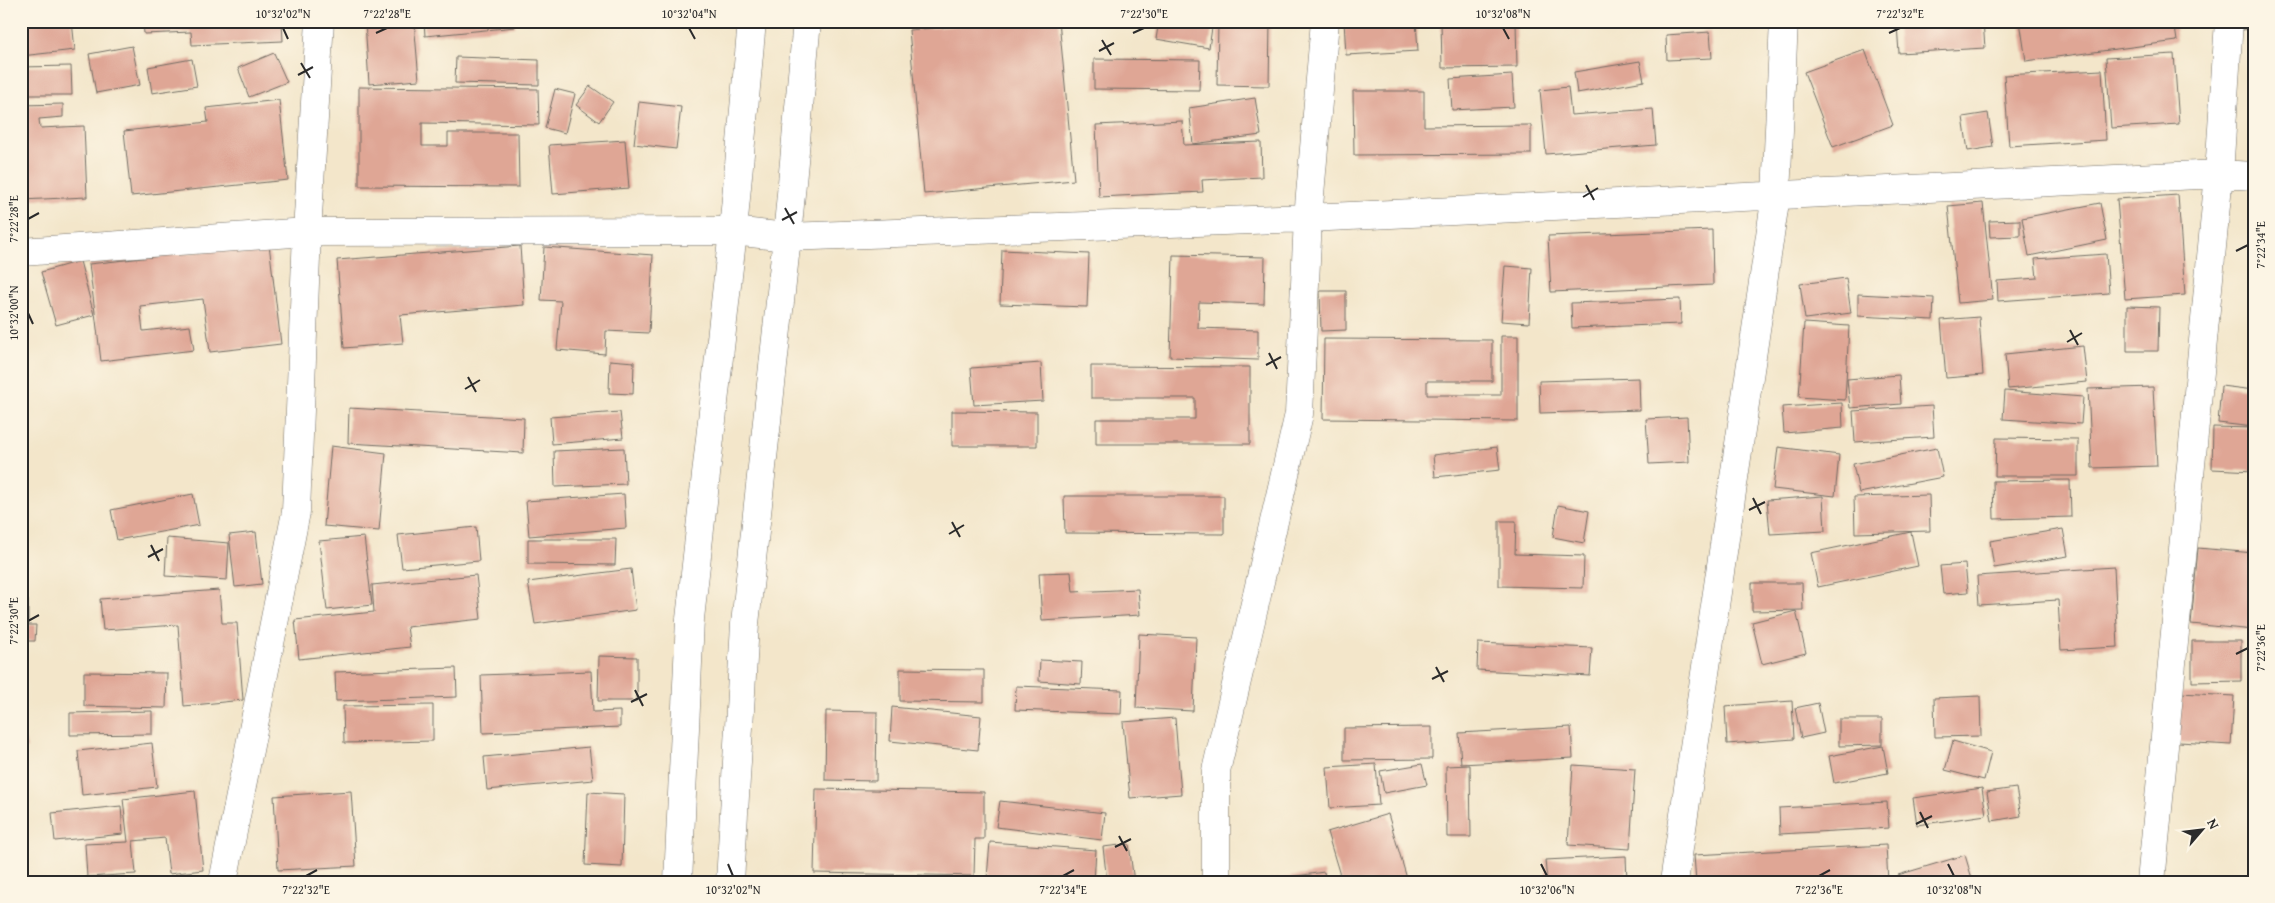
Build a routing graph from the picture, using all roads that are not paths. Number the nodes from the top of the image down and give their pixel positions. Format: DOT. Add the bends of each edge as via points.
graph roads {
  1 [pos="320,21"];
  2 [pos="752,21"];
  3 [pos="807,21"];
  4 [pos="1325,21"];
  5 [pos="1784,21"];
  6 [pos="2229,21"];
  7 [pos="2219,174"];
  8 [pos="2254,176"];
  9 [pos="1776,195"];
  10 [pos="1308,218"];
  11 [pos="733,231"];
  12 [pos="306,232"];
  13 [pos="787,237"];
  14 [pos="21,252"];
  15 [pos="223,882"];
  16 [pos="678,882"];
  17 [pos="730,882"];
  18 [pos="1216,882"];
  19 [pos="1674,882"];
  20 [pos="2151,882"];
  1 -- 12 [label="street"];
  2 -- 11 [label="street"];
  3 -- 13 [label="street"];
  4 -- 10 [label="street"];
  5 -- 9 [label="street"];
  6 -- 7 [label="street"];
  7 -- 8 [label="street"];
  7 -- 9 [label="street"];
  7 -- 20 [label="street"];
  9 -- 10 [label="street"];
  9 -- 19 [label="street"];
  10 -- 13 [label="street"];
  10 -- 18 [label="street" via="1299,414 1216,771"];
  11 -- 12 [label="street"];
  11 -- 13 [label="street"];
  11 -- 16 [label="street" via="690,619"];
  12 -- 14 [label="street"];
  12 -- 15 [label="street" via="296,512"];
  13 -- 17 [label="street" via="745,624"];
}
